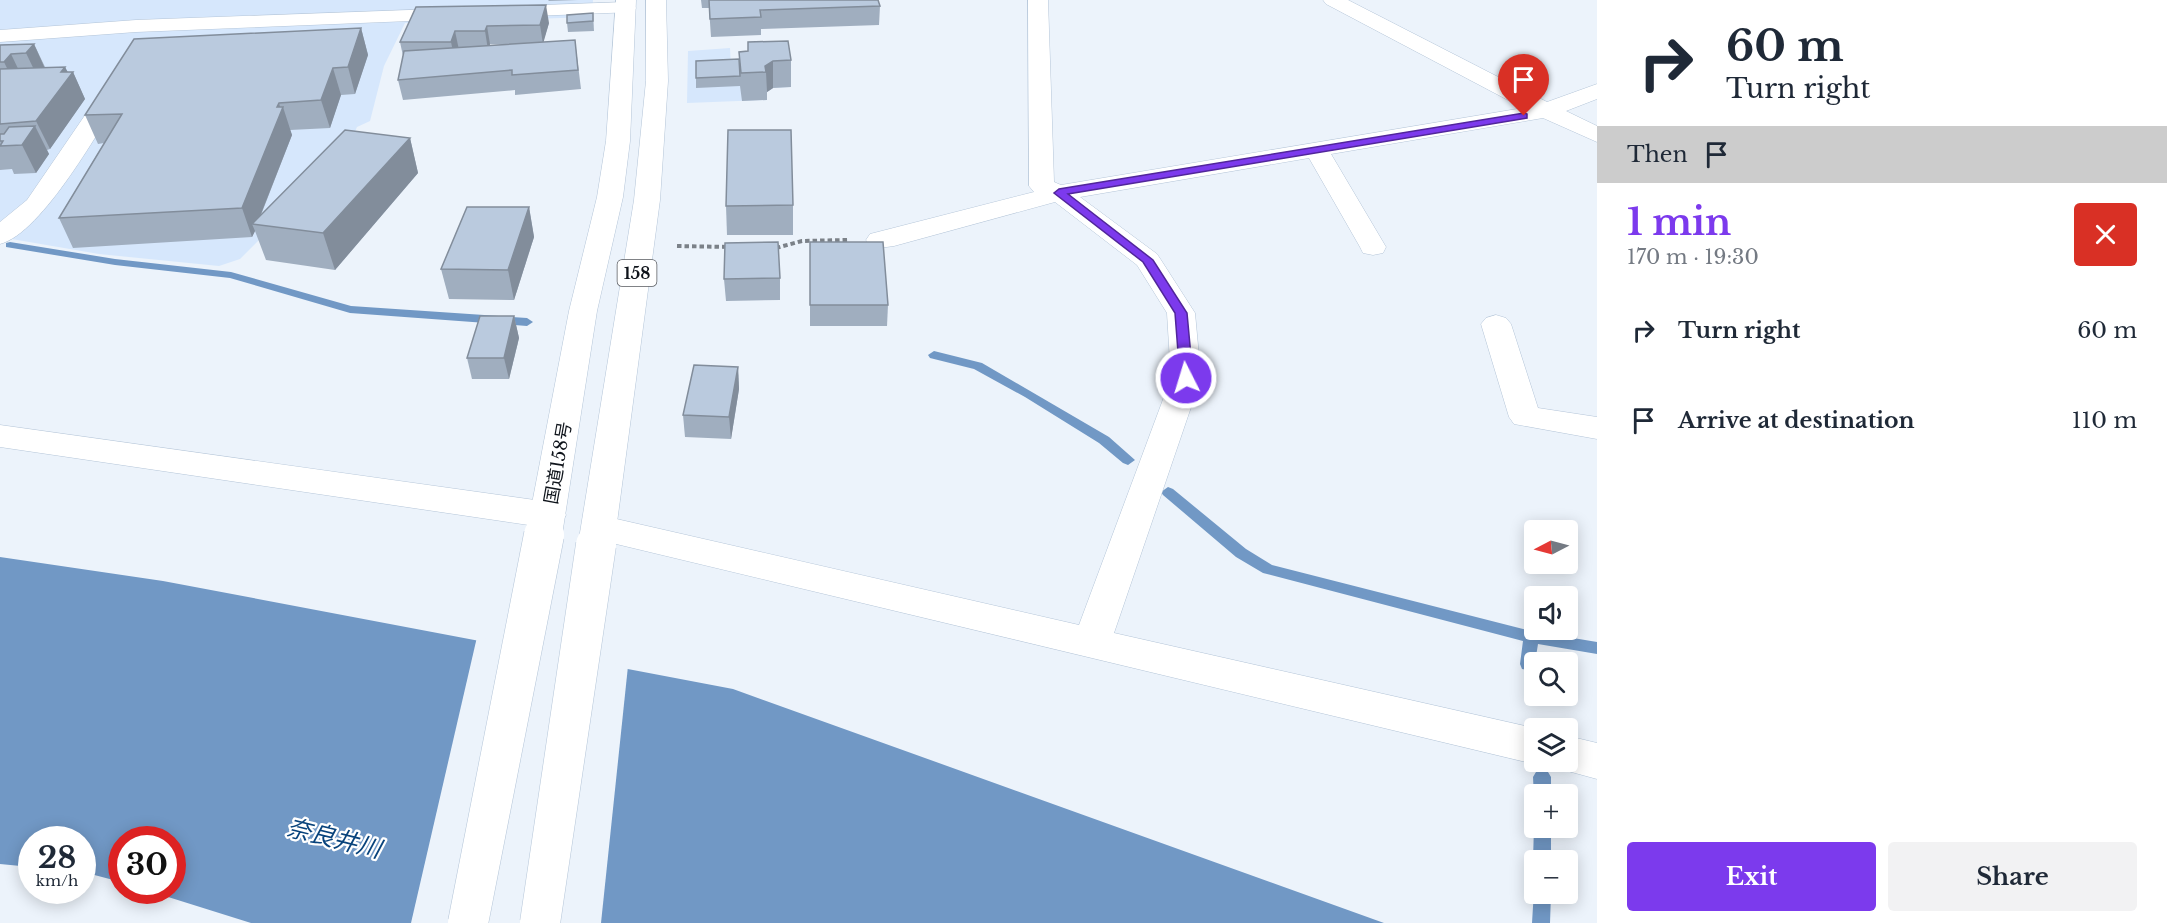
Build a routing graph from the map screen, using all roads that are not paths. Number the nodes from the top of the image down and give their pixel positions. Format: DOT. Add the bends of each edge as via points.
graph roads {
  1 [pos="656,0"];
  2 [pos="1038,0"];
  3 [pos="1333,0"];
  4 [pos="626,4"];
  5 [pos="0,36"];
  6 [pos="126,72"];
  7 [pos="1597,91"];
  8 [pos="1546,111"];
  9 [pos="1597,135"];
  10 [pos="1316,149"];
  11 [pos="1059,193"];
  12 [pos="0,236"];
  13 [pos="879,240"];
  14 [pos="1374,247"];
  15 [pos="1496,324"];
  16 [pos="1597,428"];
  17 [pos="0,436"];
  18 [pos="546,525"];
  19 [pos="598,536"];
  20 [pos="1092,641"];
  21 [pos="1524,744"];
  22 [pos="1578,756"];
  23 [pos="1597,761"];
  24 [pos="468,923"];
  25 [pos="540,923"];
  1 -- 19 [label="main road, 158" via="657,81 647,200"];
  2 -- 11 [label="main road" via="1042,186"];
  3 -- 8 [label="main road"];
  4 -- 5 [label="main road" via="152,34"];
  4 -- 18 [label="main road, 国道158号 / 158" via="618,141 610,197 584,311"];
  6 -- 12 [label="main road" via="36,205"];
  7 -- 8 [label="main road"];
  8 -- 9 [label="main road"];
  8 -- 10 [label="main road"];
  10 -- 11 [label="main road"];
  10 -- 14 [label="main road"];
  11 -- 13 [label="main road"];
  11 -- 20 [label="main road" via="1147,260 1181,313 1186,378"];
  15 -- 16 [label="main road" via="1525,417"];
  17 -- 18 [label="main road"];
  18 -- 24 [label="main road, 国道158号 / 158, bridge"];
  19 -- 20 [label="main road"];
  19 -- 25 [label="main road, 158, bridge"];
  20 -- 21 [label="main road"];
  22 -- 23 [label="main road"];
}
